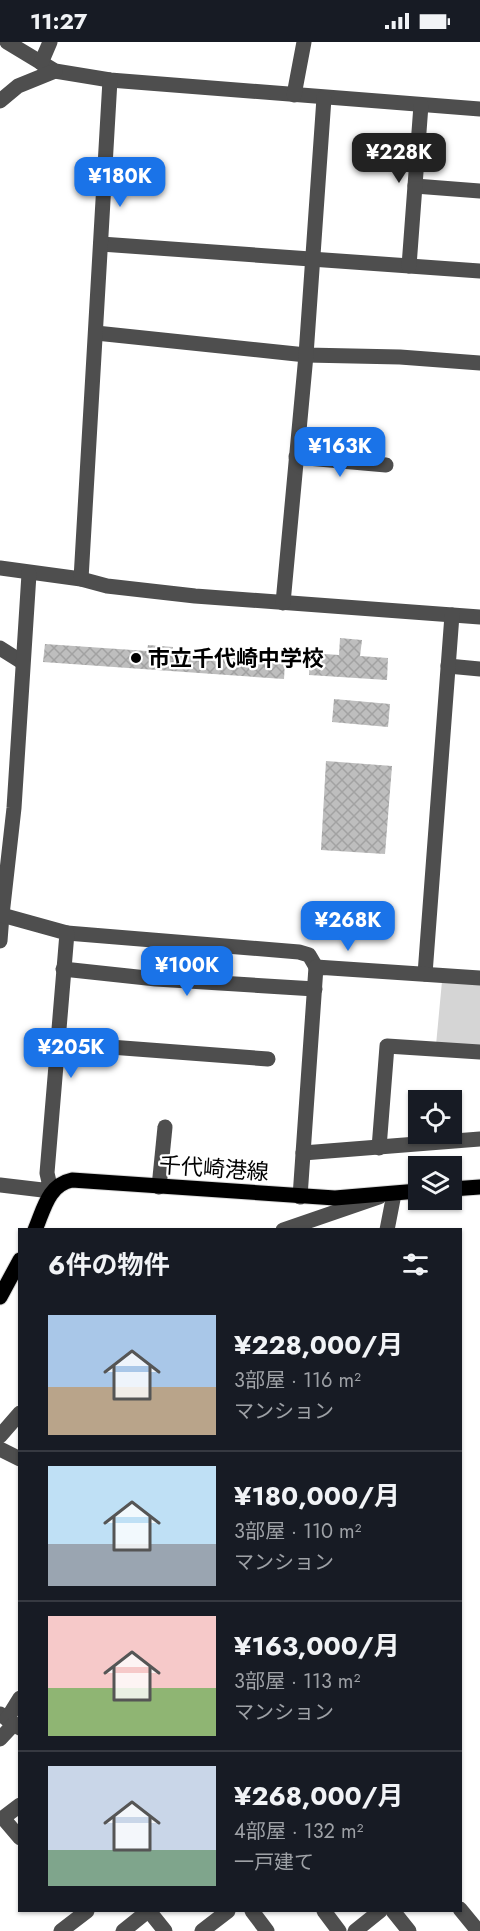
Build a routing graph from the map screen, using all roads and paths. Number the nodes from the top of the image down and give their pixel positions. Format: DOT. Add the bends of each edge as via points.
graph roads {
  1 [pos="7,42"];
  2 [pos="50,42"];
  3 [pos="304,42"];
  4 [pos="41,63"];
  5 [pos="55,71"];
  6 [pos="110,80"];
  7 [pos="294,95"];
  8 [pos="324,98"];
  9 [pos="0,101"];
  10 [pos="421,105"];
  11 [pos="480,109"];
  12 [pos="415,186"];
  13 [pos="480,191"];
  14 [pos="101,244"];
  15 [pos="312,260"];
  16 [pos="410,266"];
  17 [pos="480,272"];
  18 [pos="96,333"];
  19 [pos="306,355"];
  20 [pos="480,363"];
  21 [pos="296,457"];
  22 [pos="386,465"];
  23 [pos="0,568"];
  24 [pos="29,574"];
  25 [pos="81,579"];
  26 [pos="282,603"];
  27 [pos="452,615"];
  28 [pos="480,617"];
  29 [pos="0,648"];
  30 [pos="22,662"];
  31 [pos="448,666"];
  32 [pos="480,669"];
  33 [pos="3,873"];
  34 [pos="2,915"];
  35 [pos="67,933"];
  36 [pos="0,941"];
  37 [pos="316,967"];
  38 [pos="63,969"];
  39 [pos="425,974"];
  40 [pos="480,978"];
  41 [pos="315,989"];
  42 [pos="57,1043"];
  43 [pos="480,1052"];
  44 [pos="268,1059"];
  45 [pos="165,1127"];
  46 [pos="480,1139"];
  47 [pos="379,1148"];
  48 [pos="303,1153"];
  49 [pos="0,1185"];
  50 [pos="159,1187"];
  51 [pos="480,1187"];
  52 [pos="462,1188"];
  53 [pos="51,1191"];
  54 [pos="408,1192"];
  55 [pos="391,1194"];
  56 [pos="300,1197"];
  57 [pos="36,1228"];
  58 [pos="289,1228"];
  59 [pos="387,1228"];
  60 [pos="18,1264"];
  61 [pos="0,1297"];
  62 [pos="18,1415"];
  63 [pos="0,1436"];
  64 [pos="0,1449"];
  65 [pos="18,1458"];
  66 [pos="18,1703"];
  67 [pos="10,1721"];
  68 [pos="0,1739"];
  69 [pos="18,1806"];
  70 [pos="1,1818"];
  71 [pos="18,1836"];
  72 [pos="462,1911"];
  73 [pos="147,1912"];
  74 [pos="149,1912"];
  75 [pos="227,1912"];
  76 [pos="253,1912"];
  77 [pos="325,1912"];
  78 [pos="380,1912"];
  79 [pos="394,1912"];
  80 [pos="123,1931"];
  81 [pos="165,1931"];
  82 [pos="202,1931"];
  83 [pos="266,1931"];
  84 [pos="339,1931"];
  85 [pos="355,1931"];
  86 [pos="409,1931"];
  87 [pos="478,1931"];
  1 -- 4 [label="street"];
  2 -- 4 [label="street"];
  3 -- 7 [label="street"];
  4 -- 5 [label="street"];
  5 -- 6 [label="street"];
  5 -- 9 [label="street" via="18,86"];
  6 -- 7 [label="street"];
  6 -- 14 [label="street"];
  7 -- 8 [label="street"];
  8 -- 10 [label="street"];
  8 -- 15 [label="street"];
  10 -- 11 [label="street"];
  10 -- 12 [label="street"];
  12 -- 13 [label="street"];
  12 -- 16 [label="street"];
  14 -- 15 [label="street"];
  14 -- 18 [label="street"];
  15 -- 16 [label="street"];
  15 -- 19 [label="street"];
  16 -- 17 [label="street"];
  18 -- 19 [label="street"];
  18 -- 25 [label="street"];
  19 -- 20 [label="street"];
  19 -- 21 [label="street"];
  21 -- 22 [label="street"];
  21 -- 26 [label="street"];
  23 -- 24 [label="street"];
  24 -- 25 [label="street"];
  24 -- 30 [label="street"];
  25 -- 26 [label="street" via="107,586"];
  26 -- 27 [label="street"];
  27 -- 28 [label="street"];
  27 -- 31 [label="street"];
  29 -- 30 [label="street"];
  30 -- 33 [label="street" via="14,808"];
  31 -- 32 [label="street"];
  31 -- 39 [label="street"];
  33 -- 34 [label="street"];
  34 -- 35 [label="street"];
  34 -- 36 [label="street"];
  35 -- 37 [label="street" via="299,952 309,955"];
  35 -- 38 [label="street"];
  37 -- 39 [label="street"];
  37 -- 41 [label="street"];
  38 -- 41 [label="street"];
  38 -- 42 [label="street"];
  39 -- 40 [label="street"];
  41 -- 48 [label="street"];
  42 -- 44 [label="street"];
  42 -- 53 [label="street" via="47,1173"];
  43 -- 47 [label="street" via="387,1046"];
  45 -- 50 [label="street"];
  46 -- 47 [label="street"];
  47 -- 48 [label="street"];
  48 -- 56 [label="street"];
  49 -- 53 [label="street"];
  50 -- 53 [label="main road, 千代崎港線" via="72,1180 59,1183"];
  50 -- 56 [label="main road, 千代崎港線"];
  51 -- 52 [label="main road"];
  53 -- 57 [label="main road"];
  54 -- 55 [label="main road, 千代崎港線"];
  55 -- 56 [label="main road, 千代崎港線"];
  55 -- 58 [label="street"];
  55 -- 59 [label="street"];
  60 -- 61 [label="main road"];
  62 -- 63 [label="street"];
  64 -- 65 [label="street"];
  66 -- 67 [label="street"];
  67 -- 68 [label="street"];
  69 -- 70 [label="street"];
  70 -- 71 [label="street"];
  72 -- 87 [label="street"];
  73 -- 80 [label="street"];
  74 -- 81 [label="street"];
  75 -- 82 [label="street"];
  76 -- 83 [label="street"];
  77 -- 84 [label="street"];
  78 -- 85 [label="street"];
  79 -- 86 [label="street"];
}
